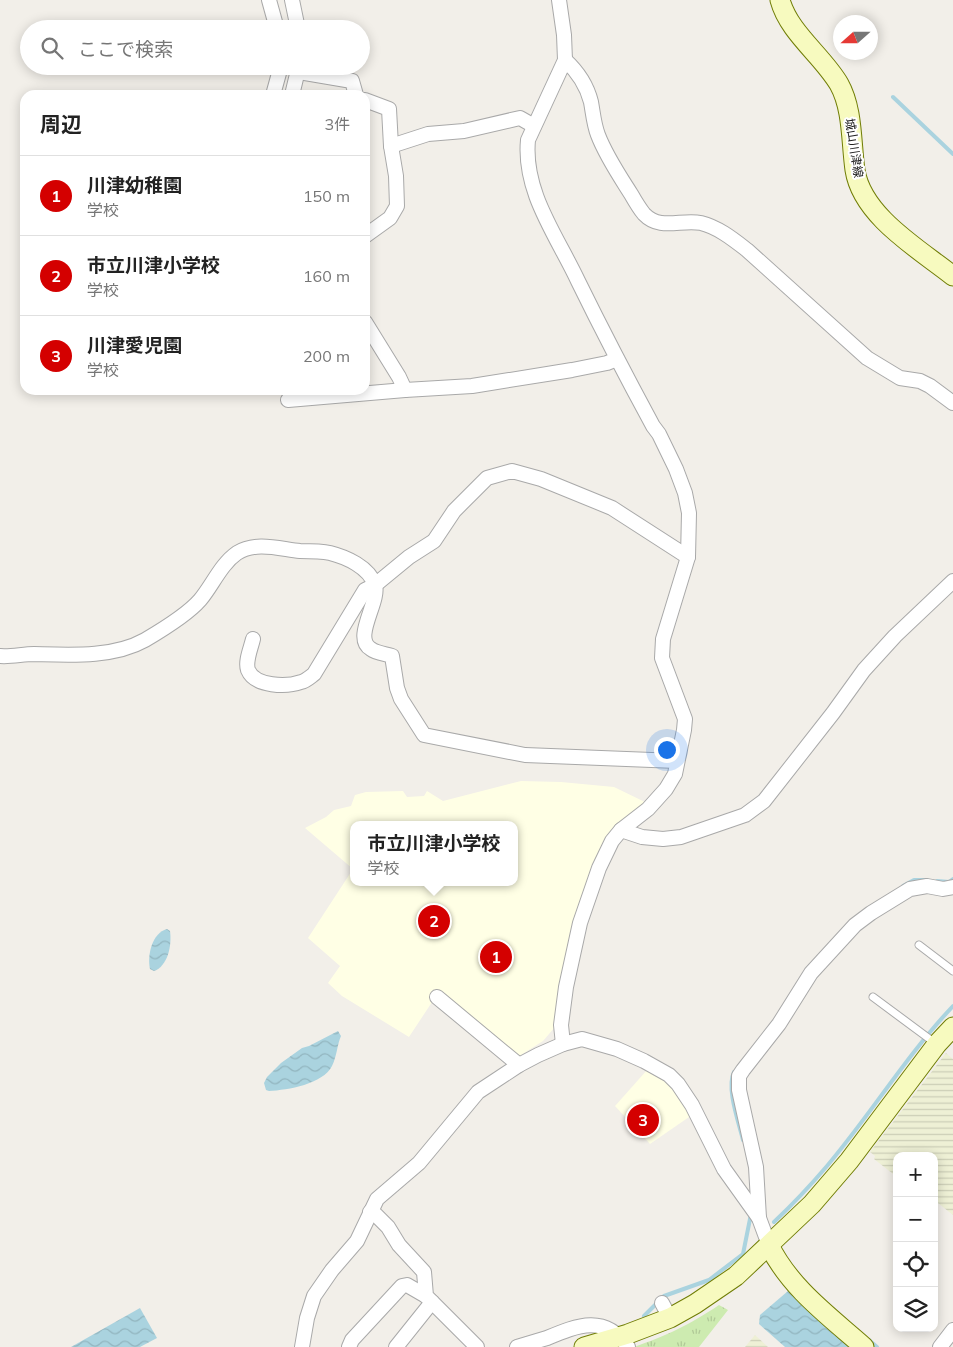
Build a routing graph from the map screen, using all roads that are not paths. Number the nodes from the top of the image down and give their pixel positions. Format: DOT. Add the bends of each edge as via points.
graph roads {
  1 [pos="269,0"];
  2 [pos="294,0"];
  3 [pos="559,0"];
  4 [pos="780,0"];
  5 [pos="275,20"];
  6 [pos="297,20"];
  7 [pos="566,60"];
  8 [pos="279,75"];
  9 [pos="297,75"];
  10 [pos="326,75"];
  11 [pos="274,90"];
  12 [pos="293,90"];
  13 [pos="355,90"];
  14 [pos="370,102"];
  15 [pos="534,126"];
  16 [pos="391,146"];
  17 [pos="370,232"];
  18 [pos="953,276"];
  19 [pos="370,330"];
  20 [pos="617,359"];
  21 [pos="405,390"];
  22 [pos="370,393"];
  23 [pos="346,395"];
  24 [pos="288,400"];
  25 [pos="953,402"];
  26 [pos="688,557"];
  27 [pos="953,581"];
  28 [pos="374,585"];
  29 [pos="253,639"];
  30 [pos="0,656"];
  31 [pos="677,761"];
  32 [pos="621,830"];
  33 [pos="951,890"];
  34 [pos="919,944"];
  35 [pos="953,971"];
  36 [pos="438,997"];
  37 [pos="874,997"];
  38 [pos="953,1027"];
  39 [pos="930,1038"];
  40 [pos="563,1044"];
  41 [pos="518,1065"];
  42 [pos="753,1211"];
  43 [pos="370,1212"];
  44 [pos="769,1245"];
  45 [pos="429,1299"];
  46 [pos="953,1330"];
  47 [pos="624,1342"];
  48 [pos="302,1347"];
  49 [pos="349,1347"];
  50 [pos="396,1347"];
  51 [pos="477,1347"];
  52 [pos="517,1347"];
  53 [pos="584,1347"];
  54 [pos="864,1347"];
  55 [pos="940,1347"];
  1 -- 5 [label="street"];
  2 -- 6 [label="street"];
  3 -- 7 [label="street"];
  4 -- 18 [label="street, 城山川津線" via="788,16 839,84 850,122 855,172 870,206 883,221"];
  7 -- 15 [label="street"];
  7 -- 25 [label="street" via="585,86 597,133 608,158 644,214 665,224 706,224 734,240 867,358 900,378 930,386"];
  8 -- 11 [label="street"];
  9 -- 12 [label="street"];
  10 -- 13 [label="street" via="352,81"];
  14 -- 16 [label="street" via="389,109"];
  15 -- 16 [label="street" via="520,118 464,131 428,134"];
  15 -- 20 [label="street" via="526,154 542,211"];
  16 -- 17 [label="street" via="397,206 390,218"];
  19 -- 21 [label="street"];
  20 -- 21 [label="street" via="572,370 472,386"];
  20 -- 26 [label="street" via="659,434 685,493 689,513"];
  21 -- 22 [label="street"];
  23 -- 24 [label="street"];
  26 -- 28 [label="street" via="612,508 541,479 512,471 487,478 454,511 434,541"];
  26 -- 31 [label="street" via="663,639 662,658 685,720"];
  27 -- 32 [label="street" via="864,670 764,801 746,815 681,837 642,837"];
  28 -- 29 [label="street" via="365,590 314,674 303,682 271,685 256,679 248,670"];
  28 -- 30 [label="street" via="367,574 349,559 328,552 278,547 246,549 227,564 194,607 144,641 114,651 66,656"];
  28 -- 31 [label="street" via="365,643 370,649 392,656 401,699 424,735 524,755"];
  31 -- 32 [label="street" via="675,774 666,789 648,809"];
  32 -- 40 [label="street" via="599,868 580,922 566,988 561,1025"];
  33 -- 42 [label="street" via="927,886 910,889 855,925 811,973 780,1024 739,1076 739,1090 756,1166"];
  34 -- 35 [label="lane"];
  36 -- 41 [label="street"];
  37 -- 39 [label="lane"];
  38 -- 39 [label="street"];
  39 -- 44 [label="street" via="849,1161 812,1204"];
  40 -- 41 [label="street"];
  40 -- 42 [label="street" via="582,1039 617,1049 668,1075 692,1105 724,1169"];
  41 -- 43 [label="street" via="478,1092 419,1163 377,1198"];
  42 -- 44 [label="street"];
  43 -- 45 [label="street" via="388,1227 399,1245 424,1272"];
  43 -- 48 [label="street" via="358,1241 314,1296 306,1318"];
  44 -- 47 [label="street" via="722,1287 695,1304 666,1310"];
  44 -- 54 [label="street" via="797,1288"];
  45 -- 49 [label="street" via="407,1285 402,1286"];
  45 -- 50 [label="street"];
  45 -- 51 [label="street"];
  46 -- 55 [label="street"];
  47 -- 52 [label="street" via="604,1327 582,1325"];
  47 -- 53 [label="street"];
}
